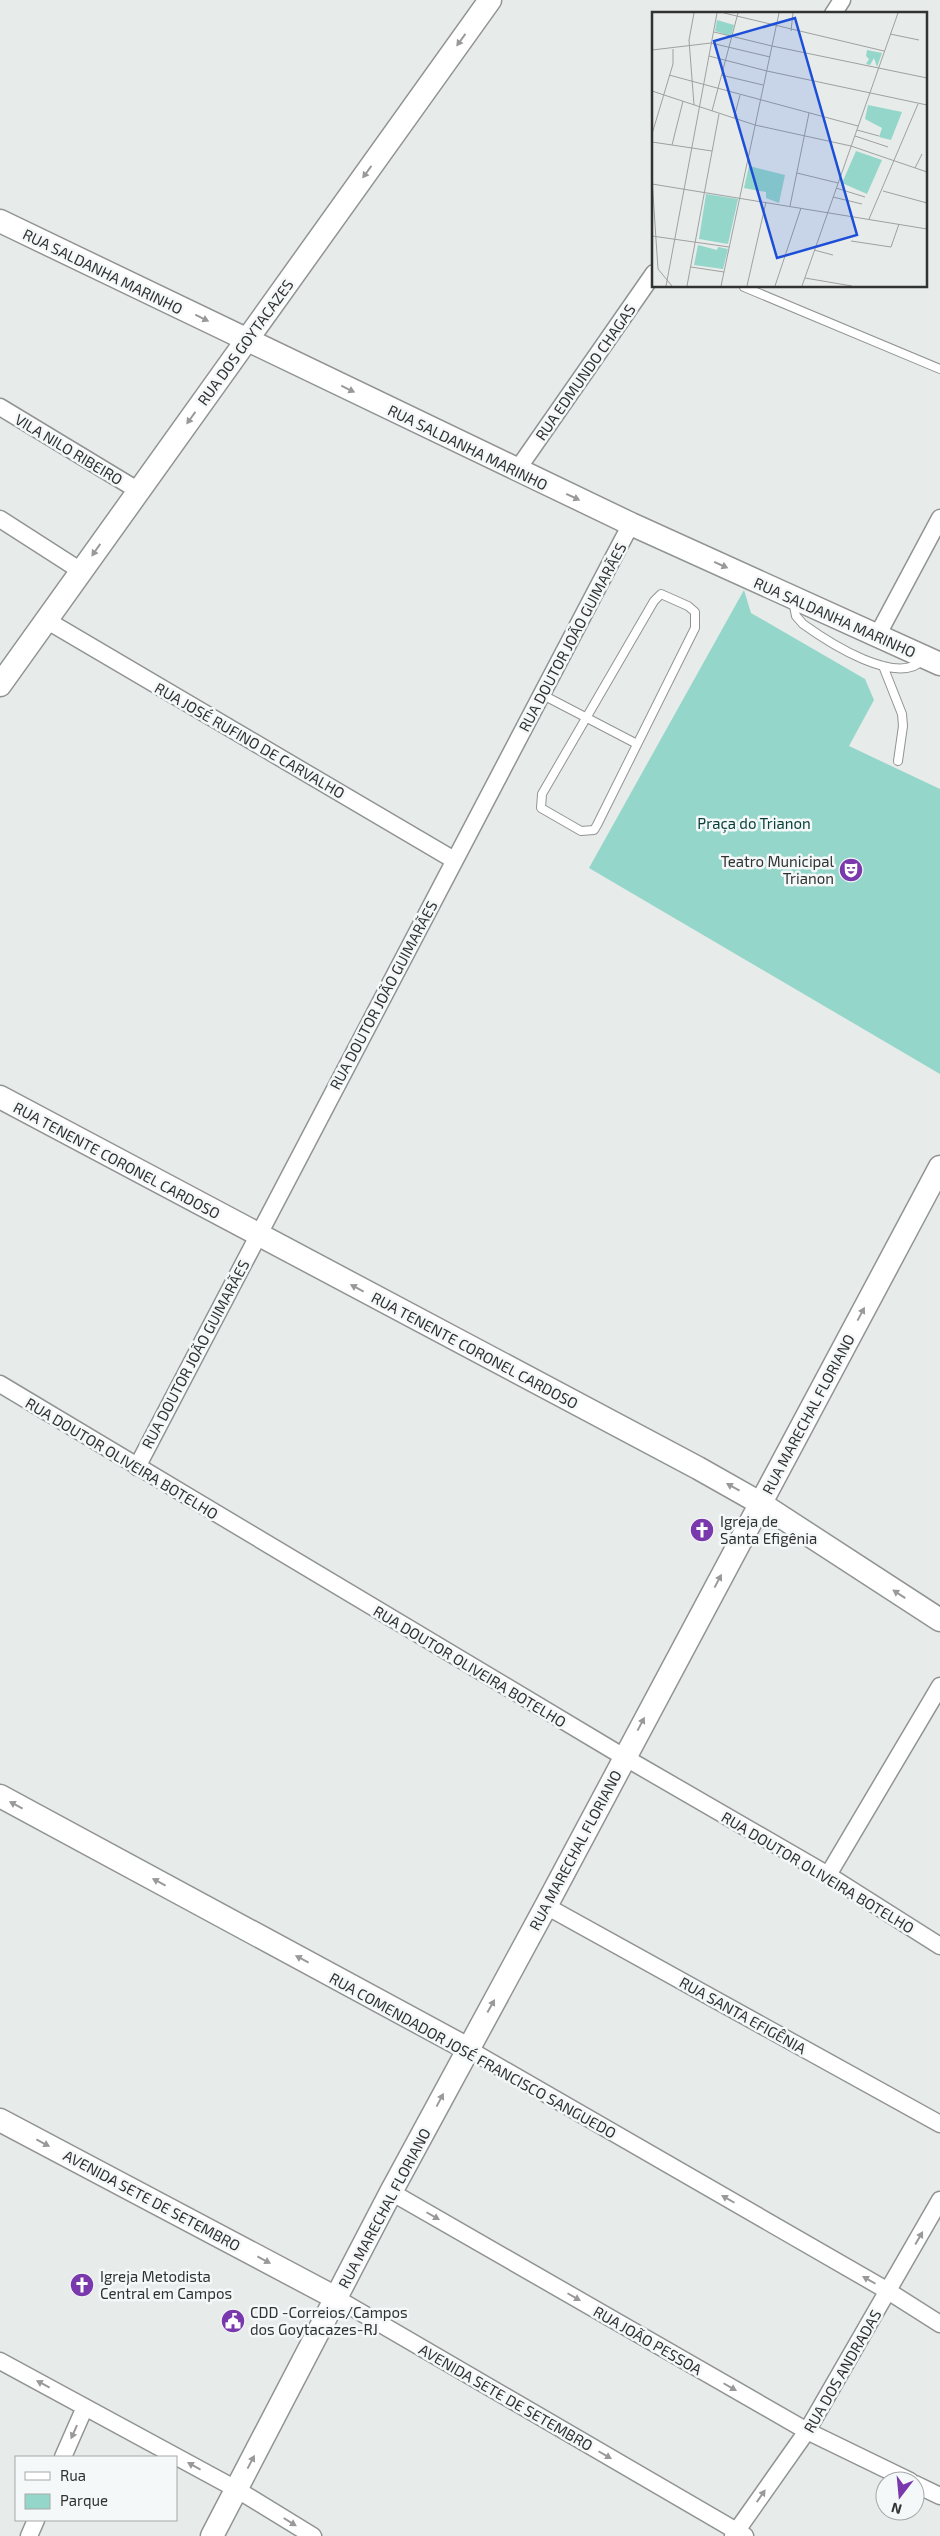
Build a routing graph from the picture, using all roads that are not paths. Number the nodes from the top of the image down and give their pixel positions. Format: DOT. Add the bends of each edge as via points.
graph roads {
  1 [pos="490,0"];
  2 [pos="842,0"];
  3 [pos="834,12"];
  4 [pos="0,221"];
  5 [pos="652,276"];
  6 [pos="746,288"];
  7 [pos="247,340"];
  8 [pos="940,370"];
  9 [pos="0,407"];
  10 [pos="517,470"];
  11 [pos="139,491"];
  12 [pos="940,518"];
  13 [pos="0,520"];
  14 [pos="631,524"];
  15 [pos="81,572"];
  16 [pos="793,598"];
  17 [pos="46,620"];
  18 [pos="877,636"];
  19 [pos="933,661"];
  20 [pos="883,666"];
  21 [pos="0,685"];
  22 [pos="541,694"];
  23 [pos="588,718"];
  24 [pos="637,744"];
  25 [pos="898,761"];
  26 [pos="454,860"];
  27 [pos="0,1097"];
  28 [pos="940,1166"];
  29 [pos="257,1235"];
  30 [pos="0,1384"];
  31 [pos="136,1467"];
  32 [pos="760,1502"];
  33 [pos="940,1620"];
  34 [pos="940,1686"];
  35 [pos="624,1757"];
  36 [pos="0,1796"];
  37 [pos="828,1875"];
  38 [pos="546,1906"];
  39 [pos="940,1946"];
  40 [pos="468,2049"];
  41 [pos="0,2120"];
  42 [pos="940,2124"];
  43 [pos="390,2192"];
  44 [pos="940,2200"];
  45 [pos="888,2291"];
  46 [pos="336,2298"];
  47 [pos="940,2324"];
  48 [pos="0,2361"];
  49 [pos="85,2407"];
  50 [pos="807,2431"];
  51 [pos="63,2456"];
  52 [pos="175,2456"];
  53 [pos="178,2458"];
  54 [pos="889,2471"];
  55 [pos="236,2489"];
  56 [pos="925,2489"];
  57 [pos="940,2496"];
  58 [pos="36,2521"];
  59 [pos="738,2534"];
  60 [pos="29,2536"];
  61 [pos="212,2536"];
  62 [pos="313,2536"];
  1 -- 7 [label="main road, RUA DOS GOYTACAZES, one-way"];
  2 -- 3 [label="street"];
  4 -- 7 [label="main road, RUA SALDANHA MARINHO, one-way"];
  5 -- 10 [label="street, RUA EDMUNDO CHAGAS"];
  6 -- 8 [label="lane"];
  7 -- 10 [label="main road, RUA SALDANHA MARINHO, one-way"];
  7 -- 11 [label="main road, RUA DOS GOYTACAZES, one-way"];
  9 -- 11 [label="street, VILA NILO RIBEIRO"];
  10 -- 14 [label="main road, RUA SALDANHA MARINHO, one-way"];
  11 -- 15 [label="main road, RUA DOS GOYTACAZES, one-way"];
  12 -- 18 [label="street"];
  13 -- 15 [label="street"];
  14 -- 16 [label="main road, RUA SALDANHA MARINHO, one-way"];
  14 -- 22 [label="street, RUA DOUTOR JOÃO GUIMARÃES"];
  15 -- 17 [label="main road, RUA DOS GOYTACAZES"];
  16 -- 18 [label="main road, RUA SALDANHA MARINHO"];
  16 -- 20 [label="lane" via="796,616 803,624 864,660"];
  17 -- 21 [label="main road, RUA DOS GOYTACAZES"];
  17 -- 26 [label="street, RUA JOSÉ RUFINO DE CARVALHO"];
  18 -- 19 [label="main road, RUA SALDANHA MARINHO"];
  19 -- 20 [label="lane" via="910,669"];
  20 -- 25 [label="lane" via="902,714"];
  22 -- 23 [label="lane"];
  22 -- 26 [label="street, RUA DOUTOR JOÃO GUIMARÃES"];
  23 -- 24 [label="lane"];
  23 -- 24 [label="lane" via="540,802 546,812 581,831 589,832 597,825"];
  23 -- 24 [label="lane" via="658,596 667,595 688,606 695,612 695,628"];
  26 -- 29 [label="street, RUA DOUTOR JOÃO GUIMARÃES"];
  27 -- 29 [label="main road, RUA TENENTE CORONEL CARDOSO"];
  32 -- 28 [label="main road, RUA MARECHAL FLORIANO, one-way"];
  29 -- 31 [label="street, RUA DOUTOR JOÃO GUIMARÃES"];
  32 -- 29 [label="main road, RUA TENENTE CORONEL CARDOSO, one-way"];
  30 -- 31 [label="street, RUA DOUTOR OLIVEIRA BOTELHO"];
  31 -- 35 [label="street, RUA DOUTOR OLIVEIRA BOTELHO"];
  33 -- 32 [label="main road, RUA TENENTE CORONEL CARDOSO, one-way"];
  35 -- 32 [label="main road, RUA MARECHAL FLORIANO, one-way"];
  34 -- 37 [label="street"];
  35 -- 37 [label="street, RUA DOUTOR OLIVEIRA BOTELHO"];
  35 -- 38 [label="main road, RUA MARECHAL FLORIANO"];
  40 -- 36 [label="main road, RUA COMENDADOR JOSÉ FRANCISCO SANGUEDO, one-way"];
  37 -- 39 [label="street, RUA DOUTOR OLIVEIRA BOTELHO"];
  40 -- 38 [label="main road, RUA MARECHAL FLORIANO, one-way"];
  38 -- 42 [label="street, RUA SANTA EFIGÊNIA"];
  43 -- 40 [label="main road, RUA MARECHAL FLORIANO, one-way"];
  45 -- 40 [label="street, RUA COMENDADOR JOSÉ FRANCISCO SANGUEDO, one-way"];
  41 -- 46 [label="main road, AVENIDA SETE DE SETEMBRO, one-way"];
  43 -- 46 [label="main road, RUA MARECHAL FLORIANO"];
  43 -- 50 [label="street, RUA JOÃO PESSOA, one-way"];
  45 -- 44 [label="street, RUA DOS ANDRADAS, one-way"];
  45 -- 47 [label="street, RUA COMENDADOR JOSÉ FRANCISCO SANGUEDO"];
  45 -- 50 [label="street, RUA DOS ANDRADAS"];
  55 -- 46 [label="main road, RUA MARECHAL FLORIANO, one-way"];
  46 -- 59 [label="street, AVENIDA SETE DE SETEMBRO, one-way"];
  49 -- 48 [label="street, one-way"];
  49 -- 51 [label="street, one-way"];
  52 -- 49 [label="street, one-way"];
  50 -- 54 [label="street, RUA JOÃO PESSOA"];
  59 -- 50 [label="street, RUA DOS ANDRADAS, one-way"];
  55 -- 53 [label="street, one-way"];
  55 -- 61 [label="main road, RUA MARECHAL FLORIANO"];
  55 -- 62 [label="street, one-way"];
  56 -- 57 [label="street"];
  58 -- 60 [label="street"];
}
